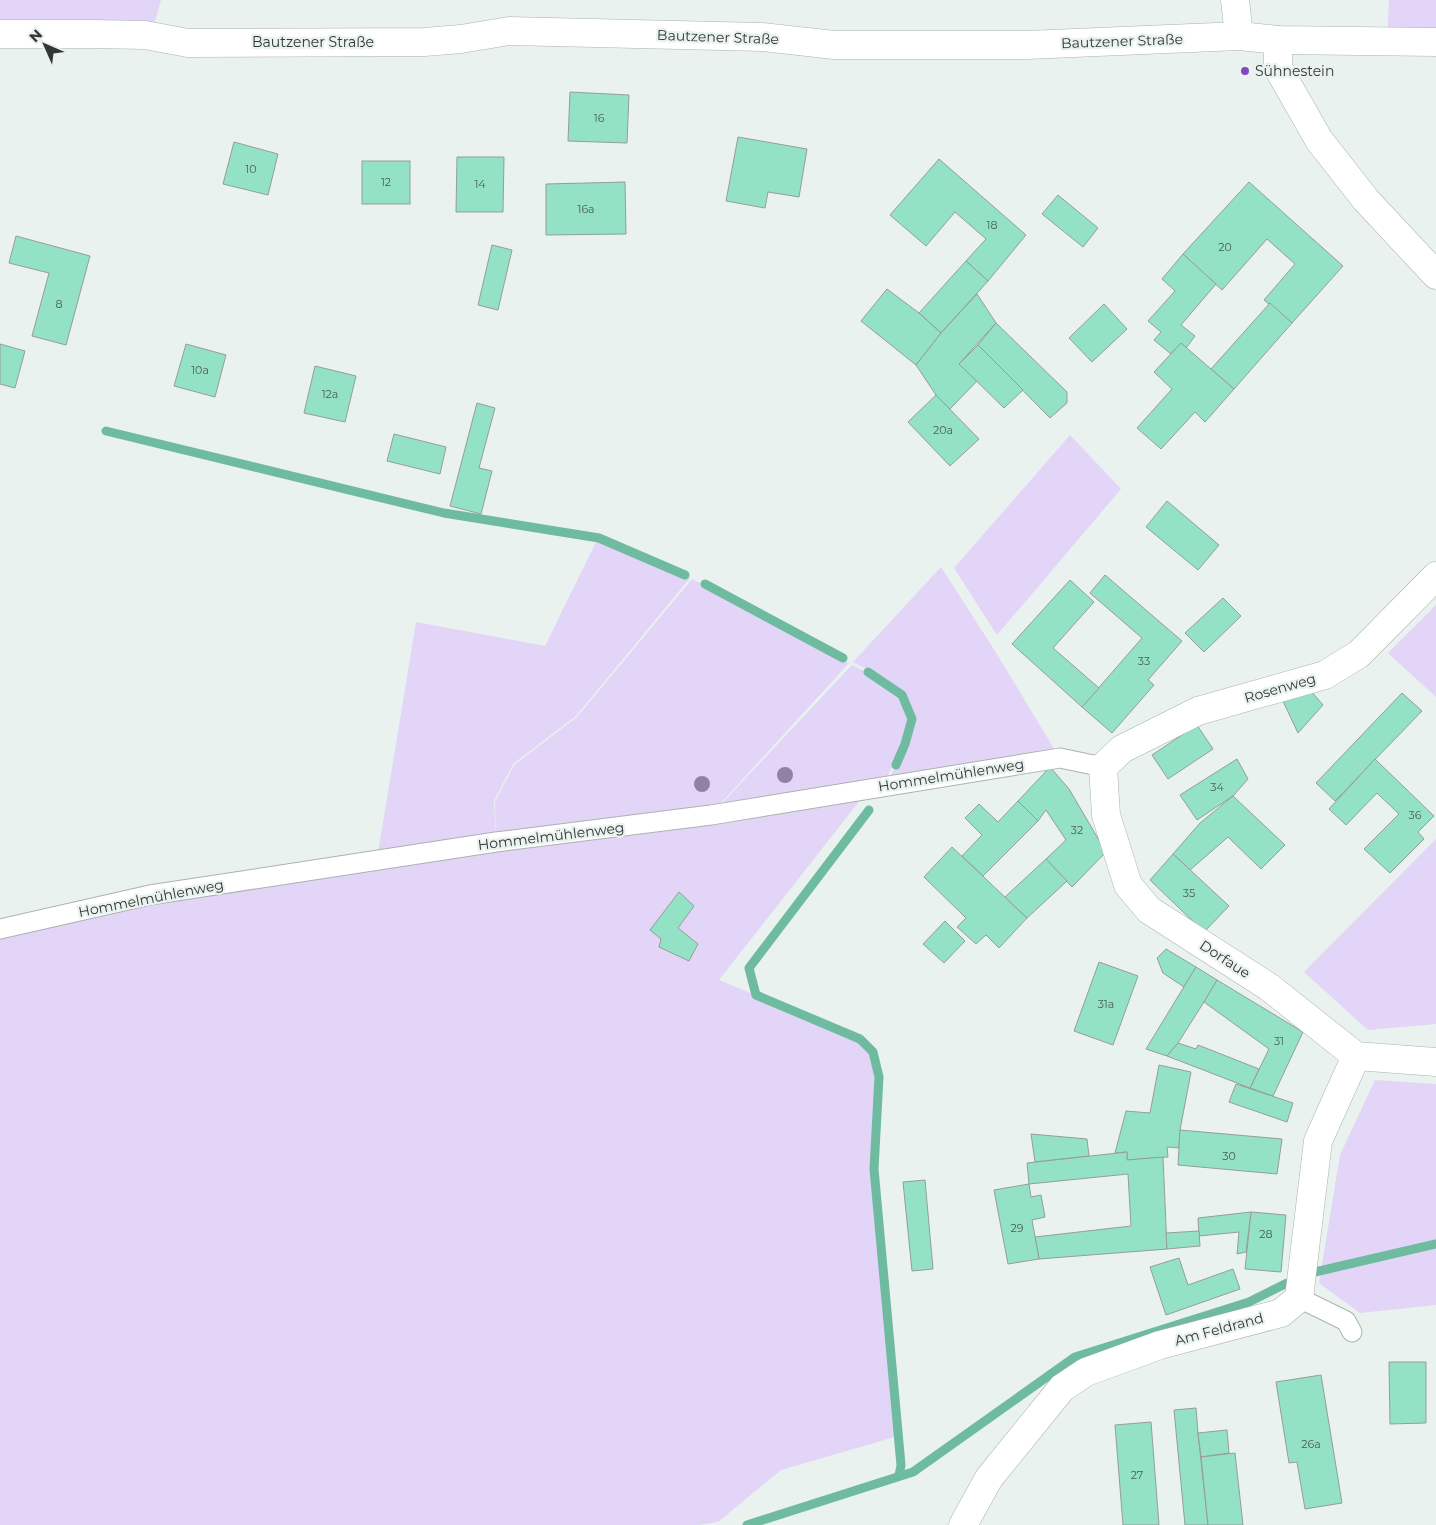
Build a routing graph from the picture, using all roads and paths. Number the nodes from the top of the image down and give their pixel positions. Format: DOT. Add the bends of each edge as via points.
graph roads {
  1 [pos="1234,0"];
  2 [pos="0,34"];
  3 [pos="1239,36"];
  4 [pos="1278,40"];
  5 [pos="1436,42"];
  6 [pos="1436,274"];
  7 [pos="1436,576"];
  8 [pos="1103,767"];
  9 [pos="0,929"];
  10 [pos="1356,1056"];
  11 [pos="1436,1062"];
  12 [pos="1299,1298"];
  13 [pos="1352,1332"];
  14 [pos="963,1525"];
  1 -- 3 [label="street"];
  2 -- 3 [label="street, Bautzener Straße" via="145,35 188,43 424,42 509,31 762,37 834,44 1008,45"];
  3 -- 4 [label="street, Bautzener Straße"];
  4 -- 5 [label="street, Bautzener Straße"];
  4 -- 6 [label="street" via="1278,68 1319,140 1366,200"];
  7 -- 8 [label="street, Rosenweg" via="1359,654 1325,675 1198,711 1122,749"];
  8 -- 9 [label="lane, Hommelmühlenweg" via="1060,758 711,815 496,842 150,895"];
  8 -- 10 [label="street, Dorfaue" via="1106,815 1128,885 1149,910 1269,987"];
  10 -- 11 [label="street"];
  10 -- 12 [label="street" via="1318,1141"];
  12 -- 13 [label="lane" via="1346,1321"];
  12 -- 14 [label="street, Am Feldrand" via="1281,1313 1160,1345 1086,1372 1062,1388 989,1478"];
}
